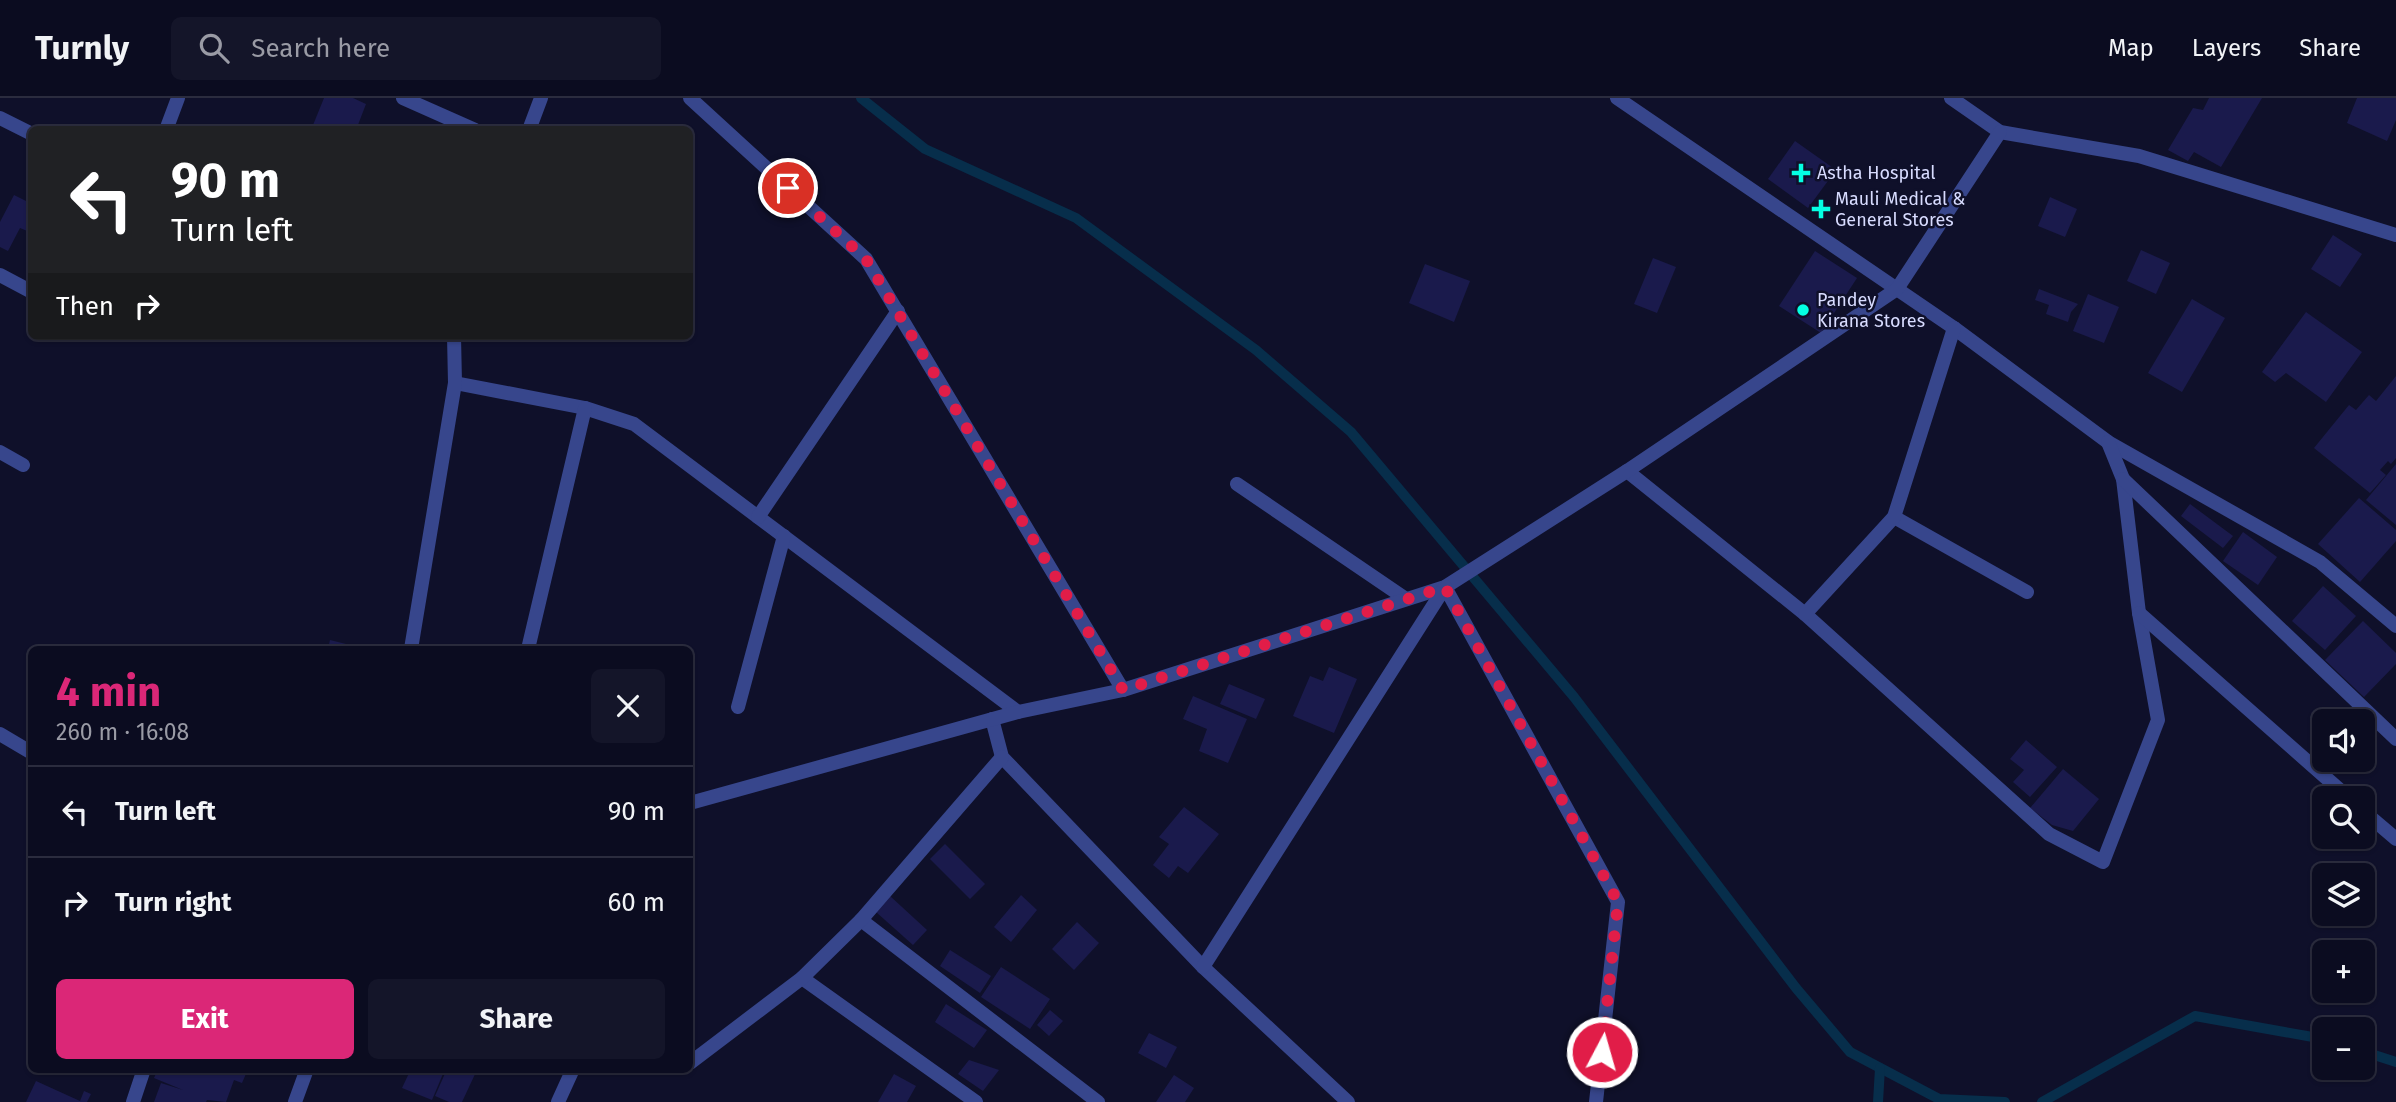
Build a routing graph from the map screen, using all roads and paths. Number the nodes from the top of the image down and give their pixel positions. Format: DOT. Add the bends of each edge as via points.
graph roads {
  1 [pos="178,98"];
  2 [pos="402,98"];
  3 [pos="541,98"];
  4 [pos="690,98"];
  5 [pos="1617,98"];
  6 [pos="1958,100"];
  7 [pos="0,118"];
  8 [pos="168,126"];
  9 [pos="466,126"];
  10 [pos="530,126"];
  11 [pos="28,132"];
  12 [pos="2000,132"];
  13 [pos="2396,235"];
  14 [pos="0,275"];
  15 [pos="1897,289"];
  16 [pos="28,290"];
  17 [pos="898,312"];
  18 [pos="1954,328"];
  19 [pos="454,340"];
  20 [pos="455,383"];
  21 [pos="585,408"];
  22 [pos="2108,442"];
  23 [pos="0,452"];
  24 [pos="23,465"];
  25 [pos="1627,471"];
  26 [pos="2123,480"];
  27 [pos="1237,484"];
  28 [pos="758,517"];
  29 [pos="1894,517"];
  30 [pos="784,536"];
  31 [pos="1445,587"];
  32 [pos="2027,592"];
  33 [pos="1406,599"];
  34 [pos="2139,613"];
  35 [pos="1805,614"];
  36 [pos="2396,626"];
  37 [pos="411,646"];
  38 [pos="529,646"];
  39 [pos="1123,690"];
  40 [pos="738,707"];
  41 [pos="1018,712"];
  42 [pos="992,719"];
  43 [pos="0,734"];
  44 [pos="2396,739"];
  45 [pos="28,751"];
  46 [pos="1002,757"];
  47 [pos="2335,786"];
  48 [pos="693,802"];
  49 [pos="2375,821"];
  50 [pos="2396,839"];
  51 [pos="861,920"];
  52 [pos="1202,967"];
  53 [pos="802,978"];
  54 [pos="693,1061"];
  55 [pos="143,1073"];
  56 [pos="306,1073"];
  57 [pos="571,1073"];
  58 [pos="133,1102"];
  59 [pos="295,1102"];
  60 [pos="558,1102"];
  61 [pos="976,1102"];
  62 [pos="1098,1102"];
  63 [pos="1348,1102"];
  64 [pos="1596,1102"];
  1 -- 8 [label="street"];
  2 -- 9 [label="street"];
  3 -- 10 [label="street"];
  4 -- 17 [label="street" via="866,259"];
  5 -- 15 [label="street"];
  6 -- 12 [label="street"];
  7 -- 11 [label="street"];
  12 -- 13 [label="street" via="2139,156"];
  12 -- 15 [label="street"];
  14 -- 16 [label="street"];
  15 -- 18 [label="street"];
  15 -- 25 [label="street"];
  17 -- 28 [label="street"];
  17 -- 39 [label="street"];
  18 -- 22 [label="street"];
  18 -- 29 [label="street"];
  19 -- 20 [label="street"];
  20 -- 21 [label="street"];
  20 -- 37 [label="street"];
  21 -- 28 [label="street" via="634,424"];
  21 -- 38 [label="street"];
  22 -- 26 [label="street"];
  22 -- 36 [label="street" via="2320,562"];
  23 -- 24 [label="street"];
  25 -- 31 [label="street"];
  25 -- 35 [label="street"];
  26 -- 34 [label="street"];
  26 -- 44 [label="street"];
  27 -- 33 [label="street"];
  28 -- 30 [label="street"];
  29 -- 32 [label="street"];
  29 -- 35 [label="street"];
  30 -- 40 [label="street"];
  30 -- 41 [label="street"];
  31 -- 33 [label="street"];
  31 -- 52 [label="street"];
  31 -- 64 [label="street" via="1618,902"];
  33 -- 39 [label="street"];
  34 -- 35 [label="street" via="2158,720 2104,862 2049,834"];
  34 -- 47 [label="street"];
  39 -- 41 [label="street"];
  41 -- 42 [label="street"];
  42 -- 46 [label="street"];
  42 -- 48 [label="street"];
  43 -- 45 [label="street"];
  46 -- 51 [label="street"];
  46 -- 52 [label="street"];
  49 -- 50 [label="street"];
  51 -- 53 [label="street"];
  51 -- 62 [label="street"];
  52 -- 63 [label="street"];
  53 -- 54 [label="street"];
  53 -- 61 [label="street"];
  55 -- 58 [label="street"];
  56 -- 59 [label="street"];
  57 -- 60 [label="street"];
}
